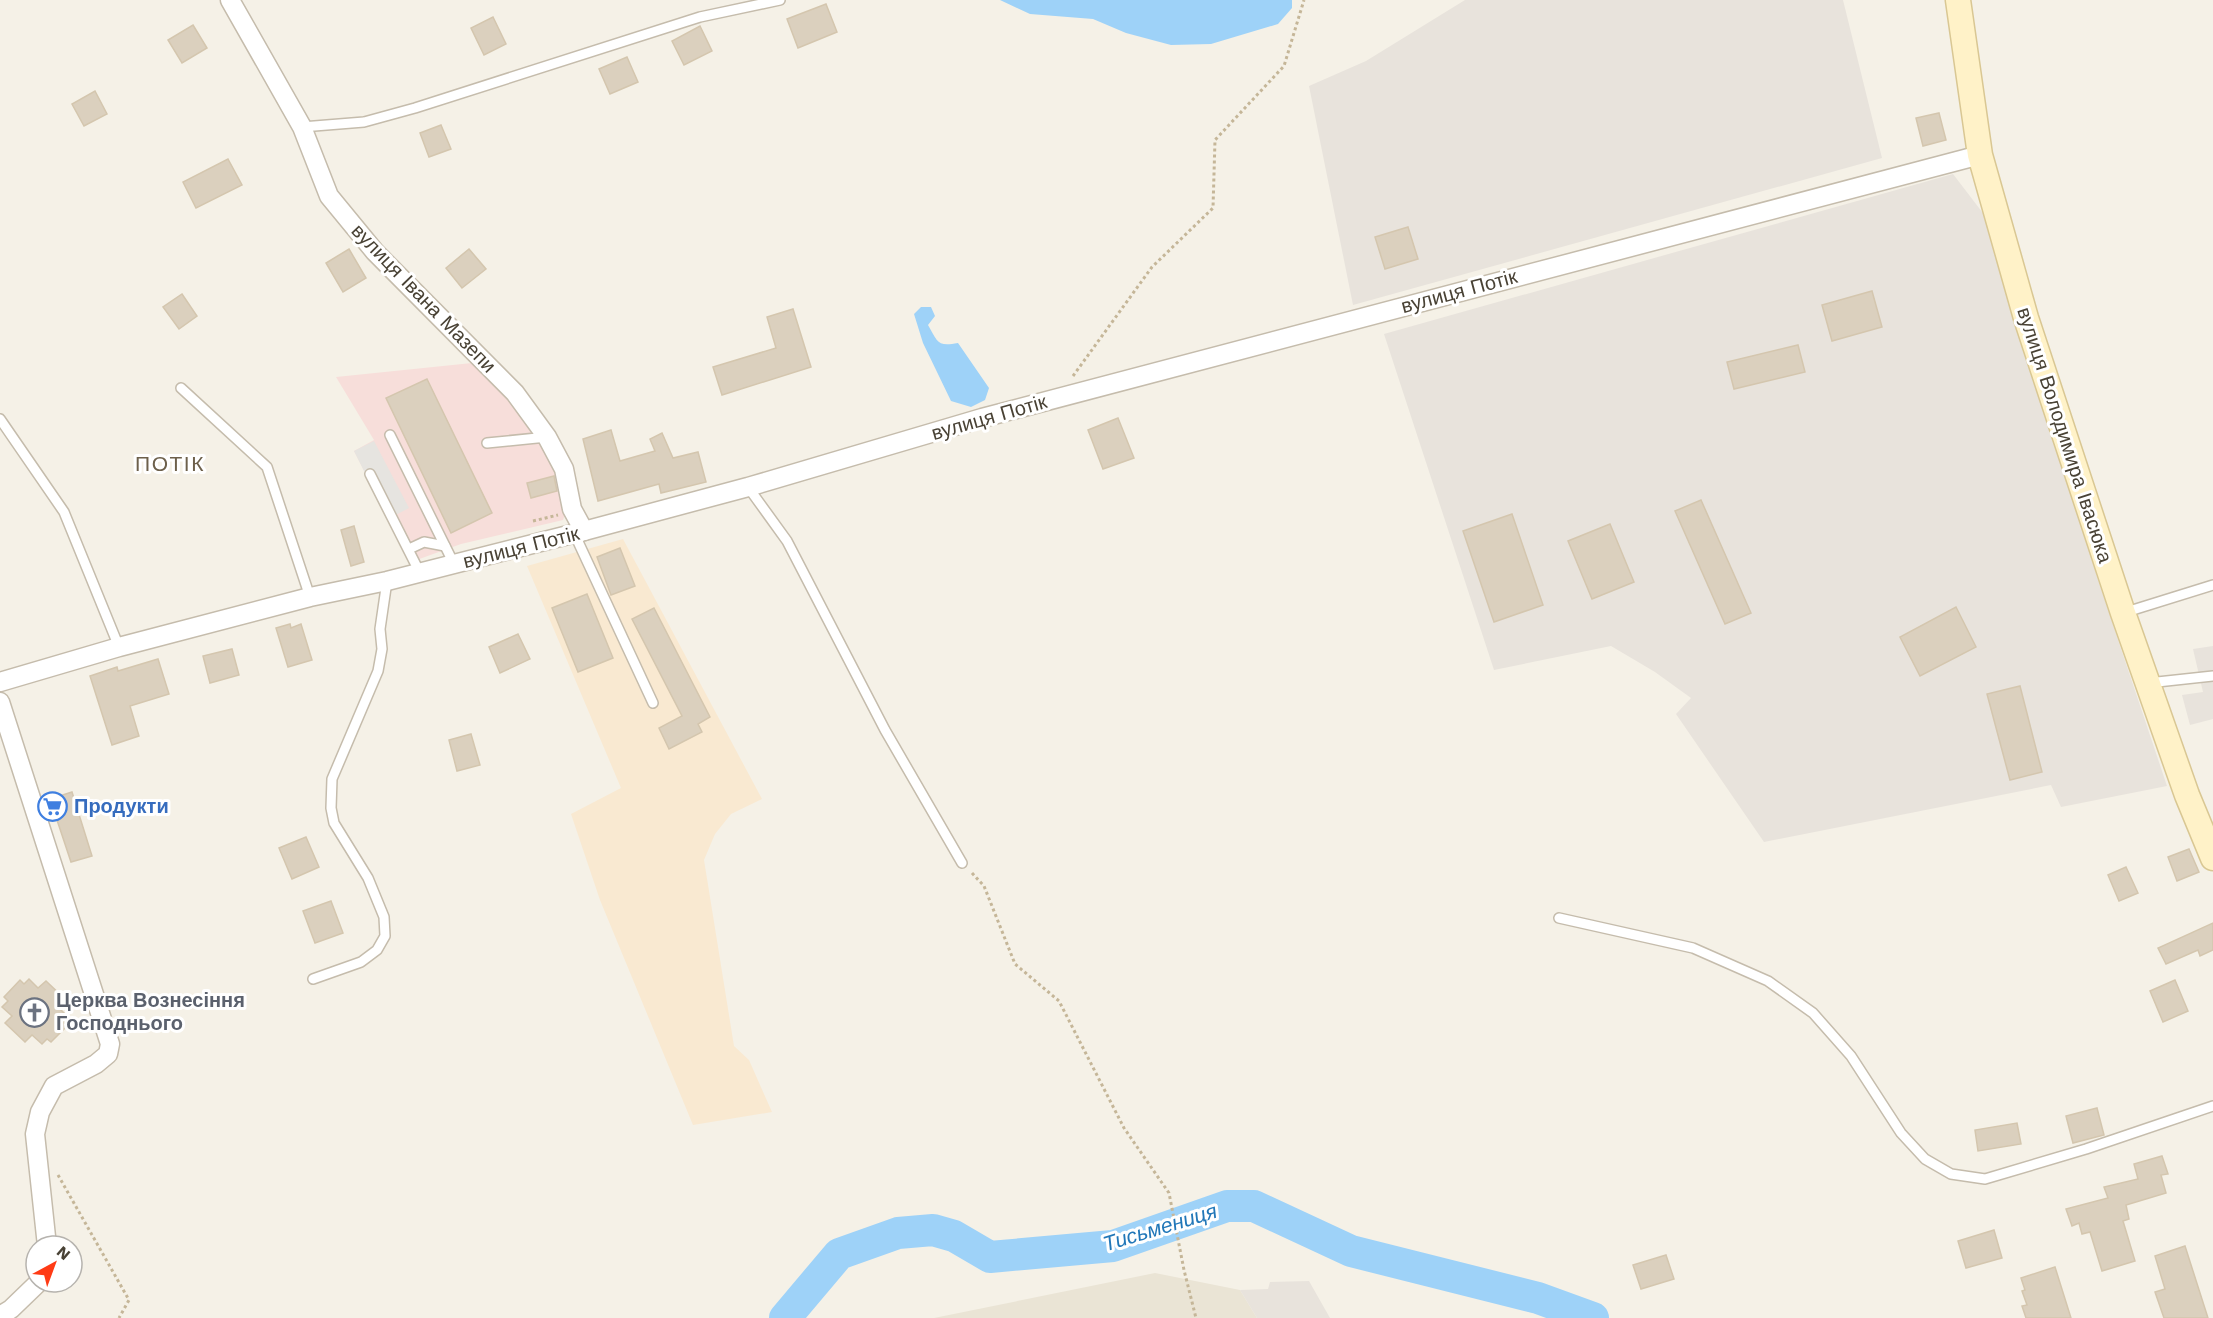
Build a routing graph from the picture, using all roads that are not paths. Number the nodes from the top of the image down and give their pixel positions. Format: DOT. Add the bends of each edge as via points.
graph roads {
  1 [pos="230,0"];
  2 [pos="780,0"];
  3 [pos="1958,0"];
  4 [pos="302,127"];
  5 [pos="1980,155"];
  6 [pos="181,388"];
  7 [pos="0,419"];
  8 [pos="390,435"];
  9 [pos="547,436"];
  10 [pos="487,443"];
  11 [pos="370,474"];
  12 [pos="747,487"];
  13 [pos="579,532"];
  14 [pos="445,546"];
  15 [pos="409,549"];
  16 [pos="454,564"];
  17 [pos="420,573"];
  18 [pos="387,581"];
  19 [pos="2213,585"];
  20 [pos="310,597"];
  21 [pos="2123,613"];
  22 [pos="119,647"];
  23 [pos="2213,676"];
  24 [pos="0,682"];
  25 [pos="2148,683"];
  26 [pos="0,702"];
  27 [pos="653,703"];
  28 [pos="2213,858"];
  29 [pos="962,862"];
  30 [pos="1559,918"];
  31 [pos="313,979"];
  32 [pos="2213,1106"];
  33 [pos="46,1234"];
  34 [pos="27,1294"];
  35 [pos="0,1316"];
  1 -- 4 [label="street, вулиця Івана Мазепи"];
  2 -- 4 [label="lane" via="700,17 364,122"];
  3 -- 5 [label="street, вулиця Володимира Івасюка"];
  4 -- 9 [label="street, вулиця Івана Мазепи" via="329,196 375,252 515,393"];
  5 -- 12 [label="street, вулиця Потік" via="1057,398"];
  5 -- 21 [label="street, вулиця Володимира Івасюка" via="2026,318"];
  6 -- 20 [label="lane" via="267,467"];
  7 -- 22 [label="lane" via="64,512"];
  8 -- 14 [label="lane"];
  9 -- 10 [label="lane"];
  9 -- 13 [label="street, вулиця Івана Мазепи" via="564,470"];
  11 -- 15 [label="lane"];
  12 -- 13 [label="street, вулиця Потік"];
  12 -- 29 [label="lane" via="787,541 885,730"];
  13 -- 16 [label="street, вулиця Потік"];
  13 -- 27 [label="lane"];
  14 -- 15 [label="lane" via="424,542"];
  14 -- 16 [label="lane"];
  15 -- 17 [label="lane"];
  16 -- 17 [label="street, вулиця Потік"];
  17 -- 18 [label="street, вулиця Потік"];
  18 -- 20 [label="street, вулиця Потік"];
  18 -- 31 [label="lane" via="378,671 332,779 331,807 334,823 368,878 384,917 385,936 361,962"];
  19 -- 21 [label="lane"];
  20 -- 22 [label="street, вулиця Потік"];
  21 -- 25 [label="street, вулиця Володимира Івасюка"];
  22 -- 24 [label="street, вулиця Потік"];
  23 -- 25 [label="lane"];
  25 -- 28 [label="street, вулиця Володимира Івасюка"];
  26 -- 33 [label="street" via="110,1044 108,1054 96,1064 54,1086 40,1112 35,1134"];
  30 -- 32 [label="lane" via="1693,948 1768,981 1813,1012 1851,1056 1901,1133 1924,1159 1951,1174 1985,1179"];
  34 -- 35 [label="street"];
}
